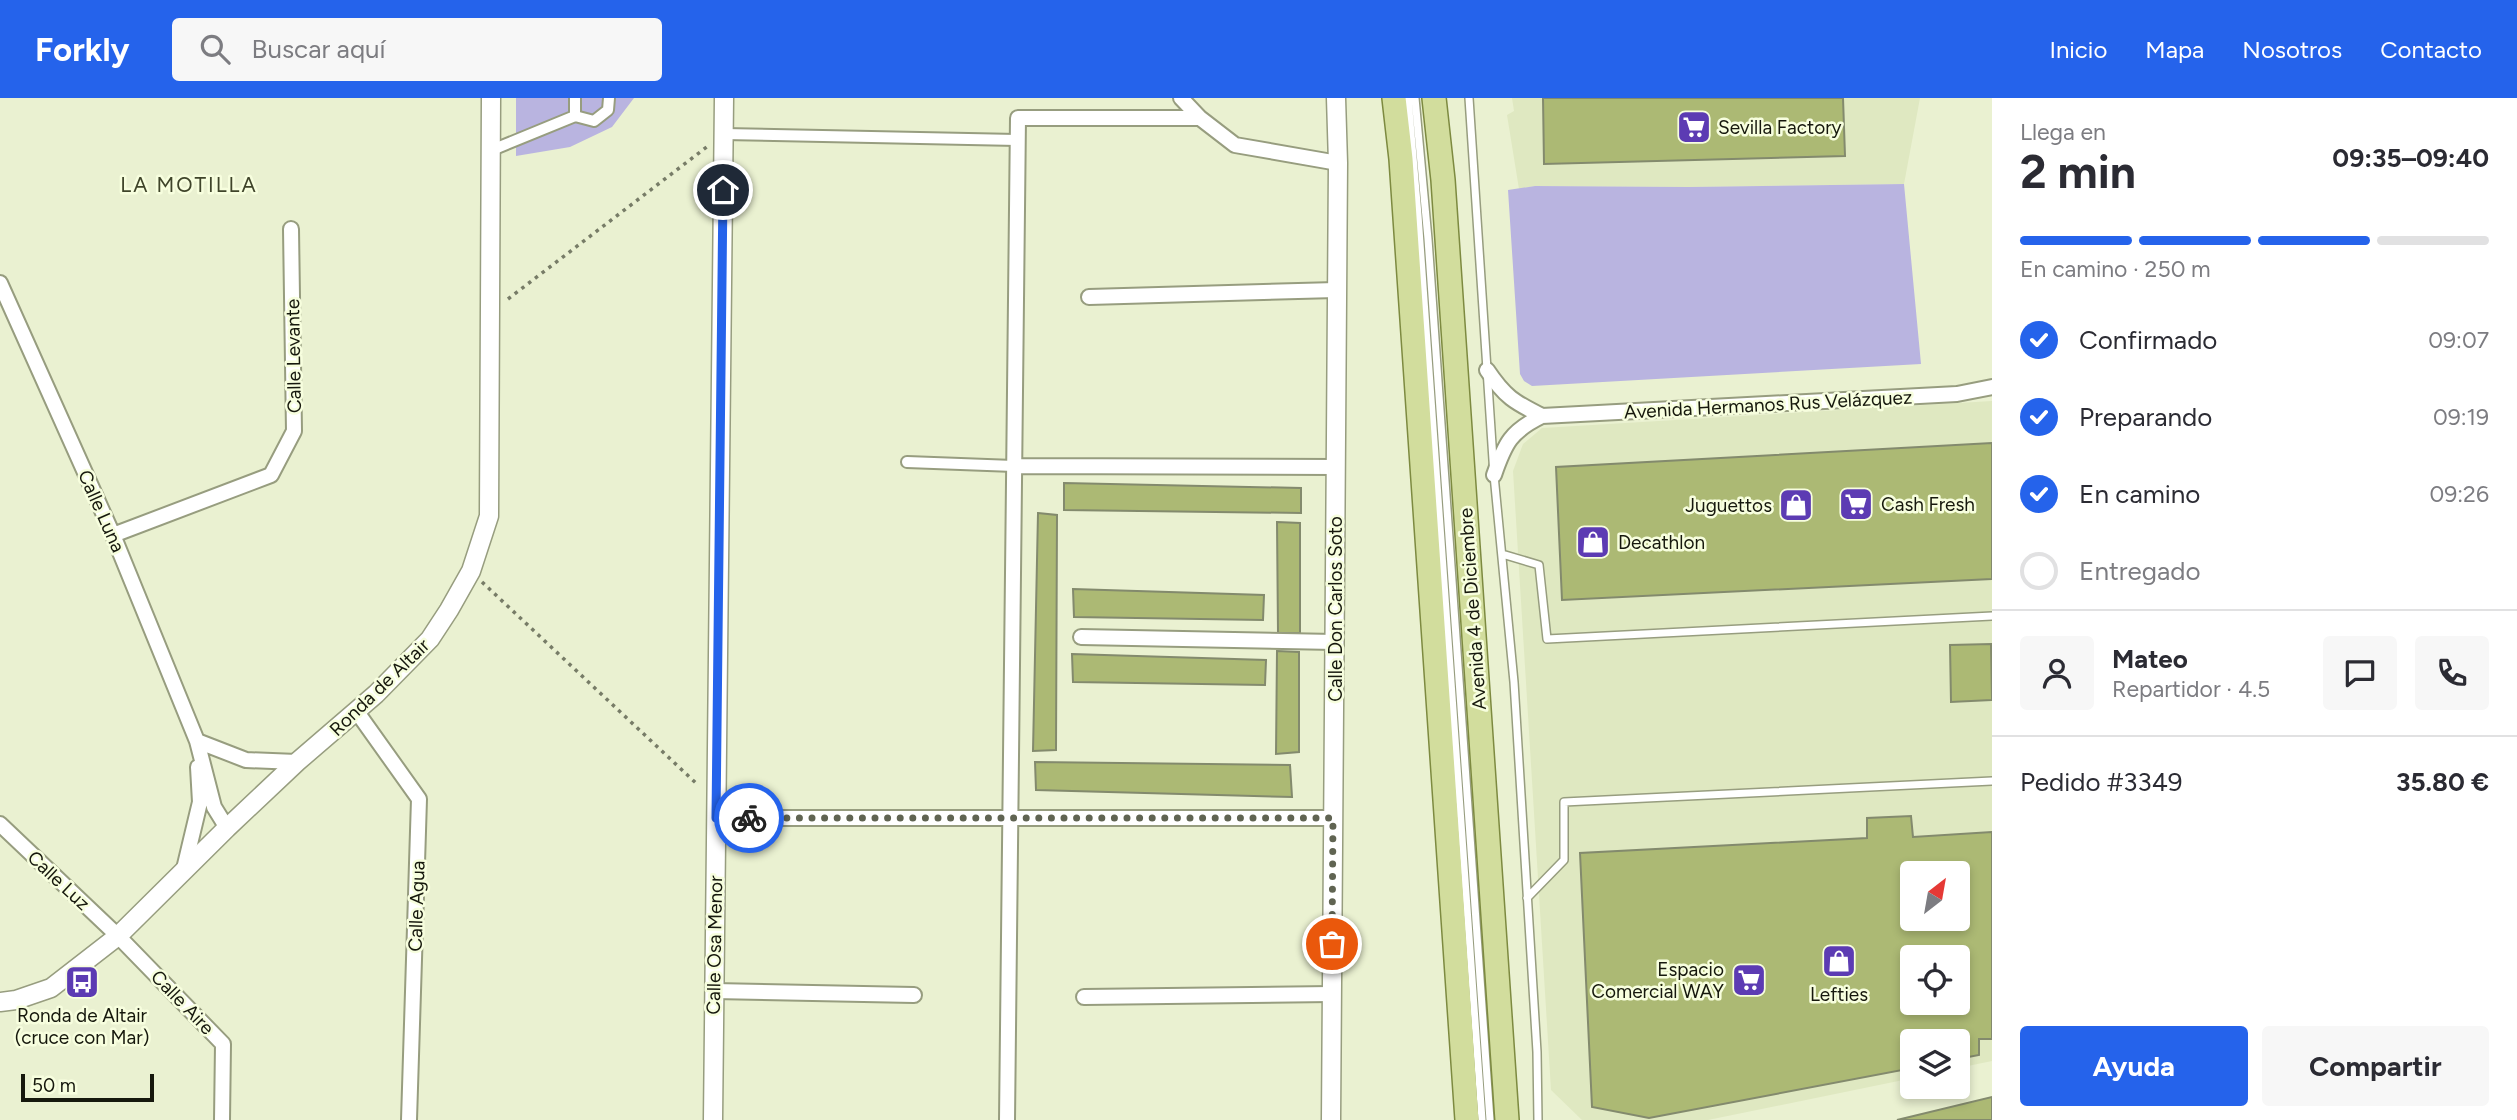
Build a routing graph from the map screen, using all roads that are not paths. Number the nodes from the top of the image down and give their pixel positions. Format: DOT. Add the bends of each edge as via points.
graph roads {
  1 [pos="491,98"];
  2 [pos="575,98"];
  3 [pos="609,98"];
  4 [pos="724,98"];
  5 [pos="1181,98"];
  6 [pos="1336,98"];
  7 [pos="1394,98"];
  8 [pos="1408,98"];
  9 [pos="1415,98"];
  10 [pos="1434,98"];
  11 [pos="1469,98"];
  12 [pos="575,116"];
  13 [pos="1200,118"];
  14 [pos="723,134"];
  15 [pos="1017,140"];
  16 [pos="492,150"];
  17 [pos="1338,163"];
  18 [pos="291,229"];
  19 [pos="0,283"];
  20 [pos="1336,290"];
  21 [pos="1089,297"];
  22 [pos="1487,370"];
  23 [pos="1992,387"];
  24 [pos="1542,416"];
  25 [pos="907,462"];
  26 [pos="1014,466"];
  27 [pos="1336,467"];
  28 [pos="1494,475"];
  29 [pos="113,535"];
  30 [pos="1502,554"];
  31 [pos="1992,616"];
  32 [pos="1081,637"];
  33 [pos="1335,642"];
  34 [pos="357,712"];
  35 [pos="197,741"];
  36 [pos="297,762"];
  37 [pos="1992,781"];
  38 [pos="716,810"];
  39 [pos="1010,817"];
  40 [pos="1333,818"];
  41 [pos="0,824"];
  42 [pos="226,828"];
  43 [pos="184,869"];
  44 [pos="1527,898"];
  45 [pos="118,936"];
  46 [pos="714,991"];
  47 [pos="1332,994"];
  48 [pos="914,995"];
  49 [pos="1084,998"];
  50 [pos="0,1002"];
  51 [pos="222,1120"];
  52 [pos="409,1120"];
  53 [pos="713,1120"];
  54 [pos="1007,1120"];
  55 [pos="1331,1120"];
  56 [pos="1467,1120"];
  57 [pos="1482,1120"];
  58 [pos="1490,1120"];
  59 [pos="1507,1120"];
  60 [pos="1538,1120"];
  1 -- 16 [label="street, Ronda de Altair"];
  2 -- 12 [label="street"];
  3 -- 12 [label="street" via="608,110 594,121"];
  4 -- 14 [label="street, Calle Osa Menor"];
  5 -- 13 [label="street"];
  6 -- 17 [label="street, Calle Don Carlos Soto"];
  7 -- 56 [label="main road, Avenida 4 de Diciembre"];
  8 -- 57 [label="lane"];
  9 -- 58 [label="lane"];
  10 -- 59 [label="main road, Avenida 4 de Diciembre"];
  11 -- 22 [label="lane"];
  12 -- 16 [label="street"];
  13 -- 15 [label="street" via="1018,118"];
  13 -- 17 [label="street" via="1235,145"];
  14 -- 15 [label="street"];
  14 -- 38 [label="street, Calle Osa Menor"];
  15 -- 26 [label="street"];
  16 -- 34 [label="street, Ronda de Altair" via="489,516 471,571 430,639"];
  17 -- 20 [label="street, Calle Don Carlos Soto"];
  18 -- 29 [label="street, Calle Levante" via="294,431 271,475"];
  19 -- 29 [label="street, Calle Luna"];
  20 -- 21 [label="street"];
  20 -- 27 [label="street, Calle Don Carlos Soto"];
  22 -- 24 [label="street" via="1502,393"];
  22 -- 28 [label="lane"];
  23 -- 24 [label="street, Avenida Hermanos Rus Velázquez" via="1956,394"];
  24 -- 28 [label="street, Avenida Hermanos Rus Velázquez" via="1514,432"];
  25 -- 26 [label="street"];
  26 -- 27 [label="street"];
  26 -- 39 [label="street"];
  27 -- 33 [label="street, Calle Don Carlos Soto"];
  28 -- 30 [label="lane"];
  29 -- 35 [label="street, Calle Luna"];
  30 -- 31 [label="lane" via="1539,565 1547,639"];
  30 -- 44 [label="lane"];
  32 -- 33 [label="street"];
  33 -- 40 [label="street, Calle Don Carlos Soto"];
  34 -- 36 [label="street, Ronda de Altair"];
  34 -- 52 [label="street, Calle Agua" via="419,799"];
  35 -- 36 [label="street" via="246,760"];
  35 -- 42 [label="street, Calle Luna" via="215,807"];
  35 -- 43 [label="street, Calle Luna" via="200,802"];
  36 -- 42 [label="street, Ronda de Altair"];
  37 -- 44 [label="lane" via="1564,802 1564,860"];
  38 -- 39 [label="street"];
  38 -- 46 [label="street, Calle Osa Menor"];
  39 -- 40 [label="street"];
  39 -- 54 [label="street"];
  40 -- 47 [label="street, Calle Don Carlos Soto"];
  41 -- 45 [label="street, Calle Luz"];
  42 -- 43 [label="street, Ronda de Altair"];
  43 -- 45 [label="street, Ronda de Altair"];
  44 -- 60 [label="lane"];
  45 -- 50 [label="street, Ronda de Altair" via="51,989"];
  45 -- 51 [label="street, Calle Aire" via="223,1044"];
  46 -- 48 [label="street"];
  46 -- 53 [label="street, Calle Osa Menor"];
  47 -- 49 [label="street"];
  47 -- 55 [label="street, Calle Don Carlos Soto"];
}
